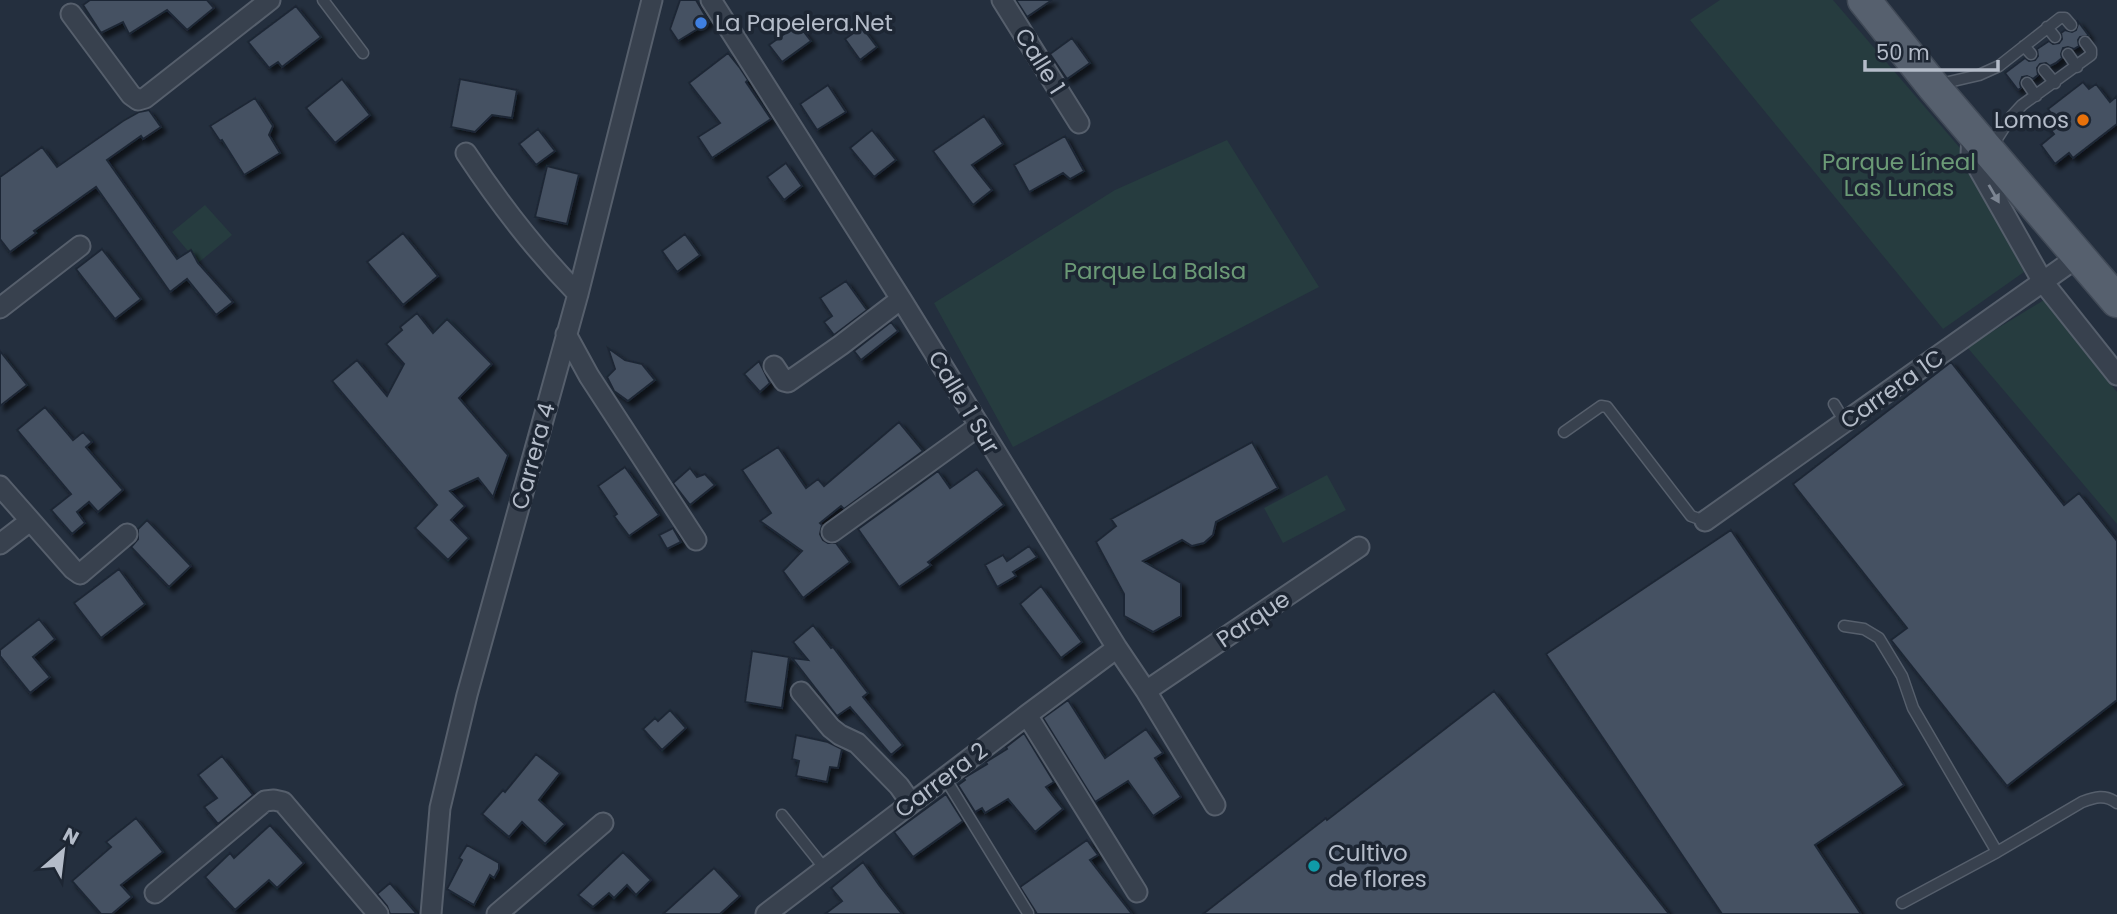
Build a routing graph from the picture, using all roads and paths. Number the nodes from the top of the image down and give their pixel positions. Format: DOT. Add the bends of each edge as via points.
graph roads {
  1 [pos="323,0"];
  2 [pos="652,0"];
  3 [pos="711,0"];
  4 [pos="1002,0"];
  5 [pos="1864,0"];
  6 [pos="264,2"];
  7 [pos="71,14"];
  8 [pos="2071,25"];
  9 [pos="2047,27"];
  10 [pos="2055,37"];
  11 [pos="2085,42"];
  12 [pos="363,53"];
  13 [pos="2067,54"];
  14 [pos="2077,66"];
  15 [pos="2044,70"];
  16 [pos="2027,83"];
  17 [pos="2055,83"];
  18 [pos="1933,86"];
  19 [pos="2036,96"];
  20 [pos="1079,123"];
  21 [pos="1980,142"];
  22 [pos="466,153"];
  23 [pos="80,246"];
  24 [pos="2079,256"];
  25 [pos="2043,282"];
  26 [pos="578,293"];
  27 [pos="901,299"];
  28 [pos="2117,301"];
  29 [pos="0,308"];
  30 [pos="566,334"];
  31 [pos="774,366"];
  32 [pos="2117,375"];
  33 [pos="1834,404"];
  34 [pos="1845,422"];
  35 [pos="978,426"];
  36 [pos="1564,432"];
  37 [pos="0,486"];
  38 [pos="30,521"];
  39 [pos="1704,521"];
  40 [pos="832,532"];
  41 [pos="127,534"];
  42 [pos="696,540"];
  43 [pos="0,544"];
  44 [pos="1359,547"];
  45 [pos="1844,626"];
  46 [pos="1117,648"];
  47 [pos="1146,691"];
  48 [pos="801,692"];
  49 [pos="1027,715"];
  50 [pos="945,778"];
  51 [pos="911,803"];
  52 [pos="2117,803"];
  53 [pos="1215,805"];
  54 [pos="782,815"];
  55 [pos="603,823"];
  56 [pos="1997,852"];
  57 [pos="825,869"];
  58 [pos="1138,892"];
  59 [pos="155,893"];
  60 [pos="1902,903"];
  61 [pos="1028,913"];
  62 [pos="378,914"];
  63 [pos="431,914"];
  64 [pos="497,914"];
  65 [pos="766,914"];
  1 -- 12 [label="lane"];
  2 -- 26 [label="street, Carrera 4"];
  3 -- 27 [label="street, Calle 1 Sur"];
  4 -- 20 [label="street, Calle 1"];
  5 -- 18 [label="main road"];
  6 -- 7 [label="street" via="138,100"];
  8 -- 9 [label="lane" via="2062,17"];
  9 -- 10 [label="lane"];
  9 -- 18 [label="lane" via="2011,62"];
  11 -- 14 [label="lane" via="2091,55"];
  13 -- 14 [label="lane"];
  14 -- 17 [label="lane"];
  15 -- 17 [label="lane"];
  16 -- 19 [label="lane"];
  17 -- 19 [label="lane"];
  18 -- 21 [label="main road"];
  19 -- 21 [label="lane"];
  21 -- 24 [label="main road"];
  21 -- 25 [label="street, one-way" via="1971,155"];
  22 -- 26 [label="street" via="494,194"];
  23 -- 29 [label="street"];
  24 -- 25 [label="street, Carrera 1C"];
  24 -- 28 [label="main road"];
  25 -- 32 [label="street"];
  25 -- 34 [label="street, Carrera 1C"];
  26 -- 30 [label="street, Carrera 4"];
  27 -- 31 [label="street" via="788,382"];
  27 -- 35 [label="street, Calle 1 Sur"];
  30 -- 42 [label="street"];
  30 -- 63 [label="street, Carrera 4" via="440,808"];
  33 -- 34 [label="lane"];
  34 -- 39 [label="street, Carrera 1C"];
  35 -- 40 [label="street"];
  35 -- 46 [label="street, Calle 1 Sur"];
  36 -- 39 [label="lane" via="1607,407 1691,516"];
  37 -- 38 [label="street"];
  38 -- 41 [label="street" via="77,572 84,572"];
  38 -- 43 [label="street"];
  44 -- 47 [label="street, Parque"];
  45 -- 56 [label="lane" via="1864,629 1879,638 1902,676 1913,708"];
  46 -- 47 [label="street, Calle 1 Sur"];
  46 -- 49 [label="street, Carrera 2"];
  47 -- 53 [label="street, Calle 1 Sur"];
  48 -- 51 [label="street" via="831,728 857,743"];
  49 -- 50 [label="street, Carrera 2"];
  49 -- 58 [label="street"];
  50 -- 51 [label="street, Carrera 2"];
  50 -- 61 [label="lane"];
  51 -- 57 [label="street, Carrera 2"];
  52 -- 56 [label="lane" via="2096,796"];
  54 -- 57 [label="lane"];
  55 -- 64 [label="street"];
  56 -- 60 [label="lane"];
  57 -- 65 [label="street, Carrera 2"];
  59 -- 62 [label="street" via="265,801 274,800 282,802"];
}
